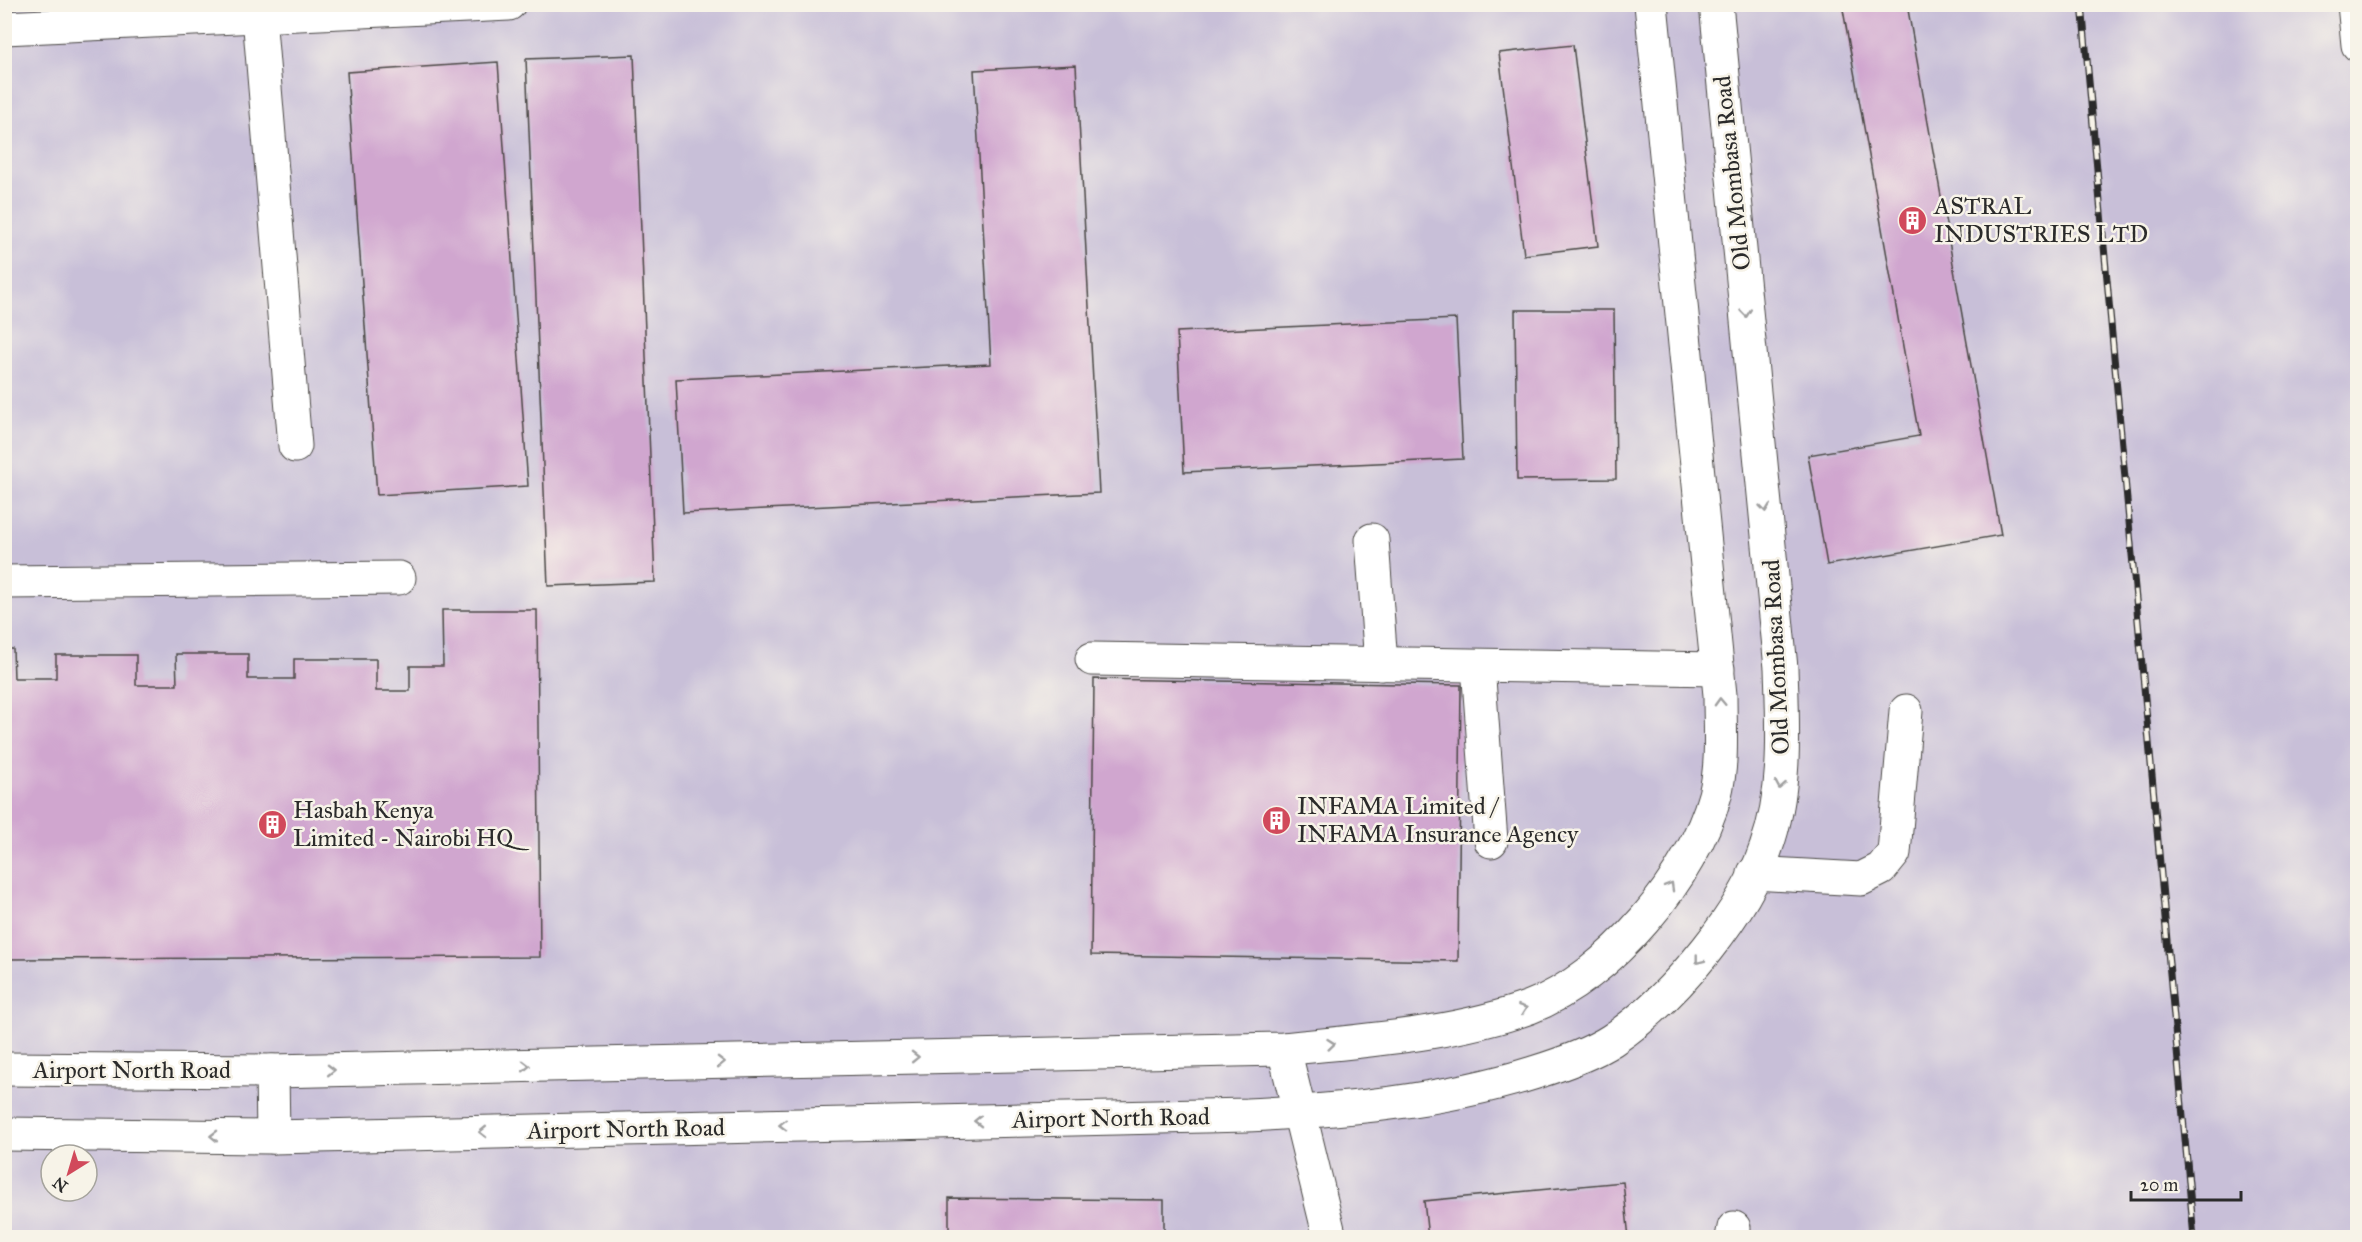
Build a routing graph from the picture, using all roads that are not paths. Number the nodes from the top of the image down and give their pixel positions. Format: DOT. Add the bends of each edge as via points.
graph roads {
  1 [pos="509,4"];
  2 [pos="1652,4"];
  3 [pos="1716,4"];
  4 [pos="2354,4"];
  5 [pos="177,12"];
  6 [pos="274,12"];
  7 [pos="4,28"];
  8 [pos="2358,45"];
  9 [pos="295,446"];
  10 [pos="1372,540"];
  11 [pos="399,578"];
  12 [pos="4,582"];
  13 [pos="1092,659"];
  14 [pos="1381,664"];
  15 [pos="1478,666"];
  16 [pos="1718,669"];
  17 [pos="1906,711"];
  18 [pos="1491,841"];
  19 [pos="1754,873"];
  20 [pos="1284,1049"];
  21 [pos="4,1070"];
  22 [pos="272,1071"];
  23 [pos="1301,1112"];
  24 [pos="1247,1115"];
  25 [pos="4,1134"];
  26 [pos="273,1137"];
  27 [pos="1330,1238"];
  1 -- 6 [label="main road"];
  2 -- 16 [label="main road"];
  3 -- 19 [label="main road, Old Mombasa Road, one-way" via="1781,668 1782,772 1766,849"];
  4 -- 8 [label="main road"];
  5 -- 6 [label="main road"];
  5 -- 7 [label="main road"];
  6 -- 9 [label="main road"];
  10 -- 14 [label="main road"];
  11 -- 12 [label="main road"];
  13 -- 14 [label="main road"];
  14 -- 15 [label="main road"];
  15 -- 16 [label="main road"];
  15 -- 18 [label="main road"];
  20 -- 16 [label="main road, one-way" via="1446,1028 1514,1012 1558,994 1622,946 1664,898 1693,847 1715,794 1721,735"];
  17 -- 19 [label="main road" via="1894,853 1881,869 1861,879"];
  19 -- 23 [label="main road, Old Mombasa Road, one-way" via="1718,935 1692,969 1662,1000 1611,1040 1556,1065 1492,1085 1404,1101"];
  22 -- 20 [label="main road, Airport North Road, one-way"];
  20 -- 23 [label="main road"];
  21 -- 22 [label="main road, Airport North Road"];
  22 -- 26 [label="main road"];
  23 -- 24 [label="main road, Old Mombasa Road"];
  23 -- 27 [label="main road"];
  24 -- 26 [label="main road, Airport North Road, one-way"];
  26 -- 25 [label="main road, Airport North Road, one-way"];
}
